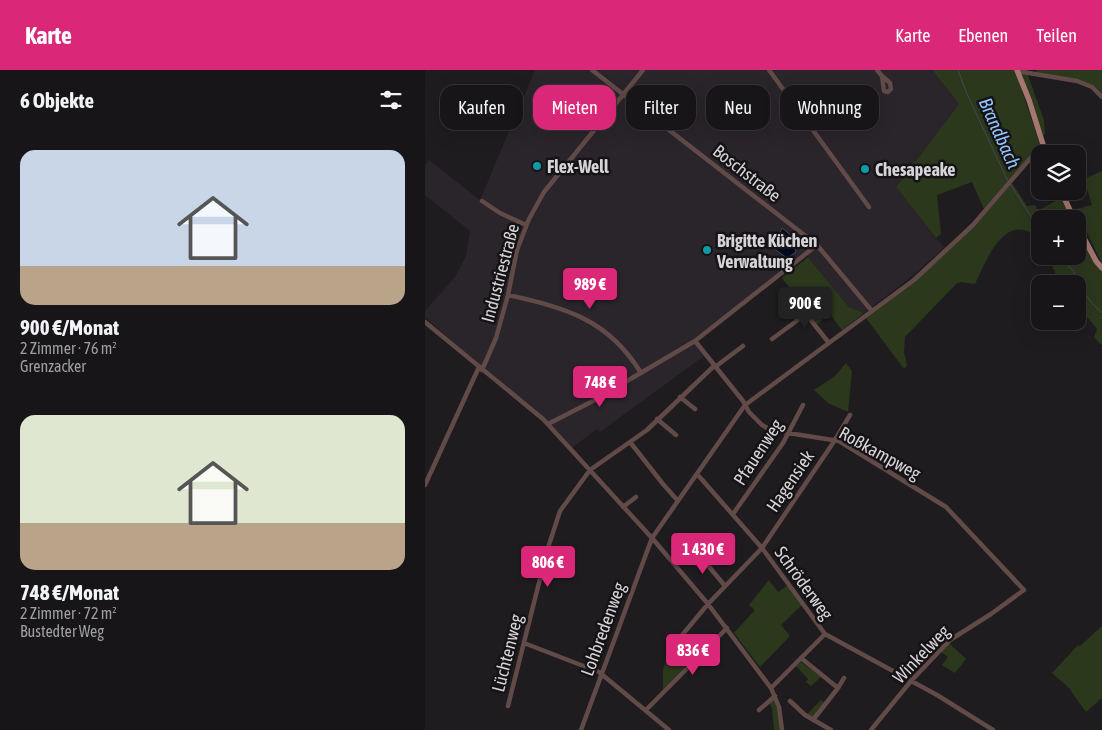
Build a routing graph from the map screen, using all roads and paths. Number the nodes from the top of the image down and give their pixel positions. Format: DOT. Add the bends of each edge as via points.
graph roads {
  1 [pos="592,70"];
  2 [pos="643,70"];
  3 [pos="769,70"];
  4 [pos="877,70"];
  5 [pos="1017,70"];
  6 [pos="882,76"];
  7 [pos="623,94"];
  8 [pos="1102,97"];
  9 [pos="1043,145"];
  10 [pos="1031,157"];
  11 [pos="481,201"];
  12 [pos="869,206"];
  13 [pos="526,225"];
  14 [pos="1086,242"];
  15 [pos="817,244"];
  16 [pos="1102,268"];
  17 [pos="508,295"];
  18 [pos="797,303"];
  19 [pos="872,310"];
  20 [pos="806,314"];
  21 [pos="425,322"];
  22 [pos="772,339"];
  23 [pos="695,341"];
  24 [pos="829,343"];
  25 [pos="743,346"];
  26 [pos="714,366"];
  27 [pos="481,368"];
  28 [pos="641,372"];
  29 [pos="680,397"];
  30 [pos="803,404"];
  31 [pos="745,405"];
  32 [pos="695,409"];
  33 [pos="849,415"];
  34 [pos="657,419"];
  35 [pos="548,424"];
  36 [pos="788,433"];
  37 [pos="676,435"];
  38 [pos="835,440"];
  39 [pos="630,442"];
  40 [pos="590,470"];
  41 [pos="697,474"];
  42 [pos="425,485"];
  43 [pos="637,497"];
  44 [pos="678,501"];
  45 [pos="623,507"];
  46 [pos="733,514"];
  47 [pos="652,538"];
  48 [pos="704,544"];
  49 [pos="761,548"];
  50 [pos="696,551"];
  51 [pos="690,556"];
  52 [pos="725,586"];
  53 [pos="1024,590"];
  54 [pos="708,604"];
  55 [pos="727,628"];
  56 [pos="825,634"];
  57 [pos="524,643"];
  58 [pos="801,658"];
  59 [pos="690,665"];
  60 [pos="601,675"];
  61 [pos="844,678"];
  62 [pos="911,681"];
  63 [pos="771,688"];
  64 [pos="838,688"];
  65 [pos="775,696"];
  66 [pos="790,701"];
  67 [pos="508,706"];
  68 [pos="646,710"];
  69 [pos="759,710"];
  70 [pos="813,720"];
  71 [pos="581,730"];
  72 [pos="669,730"];
  73 [pos="782,730"];
  74 [pos="831,730"];
  75 [pos="871,730"];
  76 [pos="993,730"];
  1 -- 7 [label="street, Boschstraße"];
  2 -- 7 [label="street, Industriestraße"];
  3 -- 12 [label="street"];
  4 -- 6 [label="street"];
  5 -- 8 [label="street" via="1077,81 1092,87"];
  5 -- 9 [label="main road"];
  7 -- 13 [label="street, Industriestraße" via="544,192"];
  7 -- 15 [label="street, Boschstraße"];
  10 -- 19 [label="street, Lohbredenweg" via="973,225 914,280"];
  11 -- 13 [label="street"];
  13 -- 17 [label="street, Industriestraße"];
  14 -- 16 [label="main road"];
  15 -- 19 [label="street, Boschstraße"];
  15 -- 23 [label="street"];
  17 -- 27 [label="street, Industriestraße" via="497,338"];
  17 -- 28 [label="street" via="555,306 588,320 623,347"];
  18 -- 20 [label="street"];
  19 -- 24 [label="street, Lohbredenweg"];
  20 -- 22 [label="street"];
  20 -- 24 [label="street"];
  21 -- 27 [label="street"];
  23 -- 26 [label="street, Roßkampweg"];
  23 -- 28 [label="street"];
  24 -- 31 [label="street, Lohbredenweg"];
  25 -- 26 [label="street, Lüchtenweg"];
  26 -- 29 [label="street, Lüchtenweg"];
  26 -- 31 [label="street, Roßkampweg"];
  27 -- 35 [label="street"];
  27 -- 42 [label="street, Industriestraße"];
  28 -- 35 [label="street"];
  29 -- 32 [label="street"];
  29 -- 34 [label="street, Lüchtenweg"];
  30 -- 36 [label="street, Pfauenweg"];
  31 -- 36 [label="street, Roßkampweg" via="762,425"];
  31 -- 41 [label="street, Lohbredenweg"];
  33 -- 38 [label="street, Hagensiek"];
  34 -- 37 [label="street"];
  34 -- 39 [label="street, Lüchtenweg"];
  35 -- 40 [label="street"];
  36 -- 38 [label="street, Roßkampweg"];
  36 -- 46 [label="street, Pfauenweg"];
  38 -- 49 [label="street, Hagensiek"];
  38 -- 53 [label="street, Roßkampweg" via="946,507"];
  39 -- 40 [label="street, Lüchtenweg"];
  39 -- 44 [label="street"];
  40 -- 45 [label="street"];
  40 -- 57 [label="street, Lüchtenweg" via="560,511"];
  41 -- 44 [label="street, Lohbredenweg"];
  41 -- 46 [label="street, Schröderweg"];
  43 -- 45 [label="street"];
  44 -- 47 [label="street, Lohbredenweg"];
  45 -- 47 [label="street"];
  46 -- 49 [label="street, Schröderweg"];
  47 -- 54 [label="street"];
  47 -- 60 [label="street, Lohbredenweg"];
  48 -- 50 [label="street"];
  49 -- 52 [label="street, Hagensiek"];
  49 -- 56 [label="street, Schröderweg"];
  50 -- 51 [label="street"];
  50 -- 52 [label="street"];
  52 -- 54 [label="street, Hagensiek"];
  53 -- 62 [label="street, Winkelweg" via="950,640"];
  54 -- 55 [label="street"];
  54 -- 59 [label="street, Hagensiek" via="673,646 673,650"];
  55 -- 59 [label="street"];
  55 -- 63 [label="street"];
  56 -- 58 [label="street"];
  56 -- 62 [label="street, Schröderweg"];
  57 -- 60 [label="street"];
  57 -- 67 [label="street, Lüchtenweg"];
  58 -- 63 [label="street"];
  58 -- 64 [label="street"];
  59 -- 68 [label="street"];
  60 -- 68 [label="street"];
  60 -- 71 [label="street, Lohbredenweg"];
  61 -- 64 [label="street"];
  62 -- 75 [label="street, Winkelweg"];
  62 -- 76 [label="street, Schröderweg"];
  63 -- 65 [label="street"];
  64 -- 70 [label="street"];
  65 -- 69 [label="street"];
  65 -- 73 [label="street"];
  66 -- 70 [label="street"];
  68 -- 72 [label="street"];
  70 -- 74 [label="street"];
}
